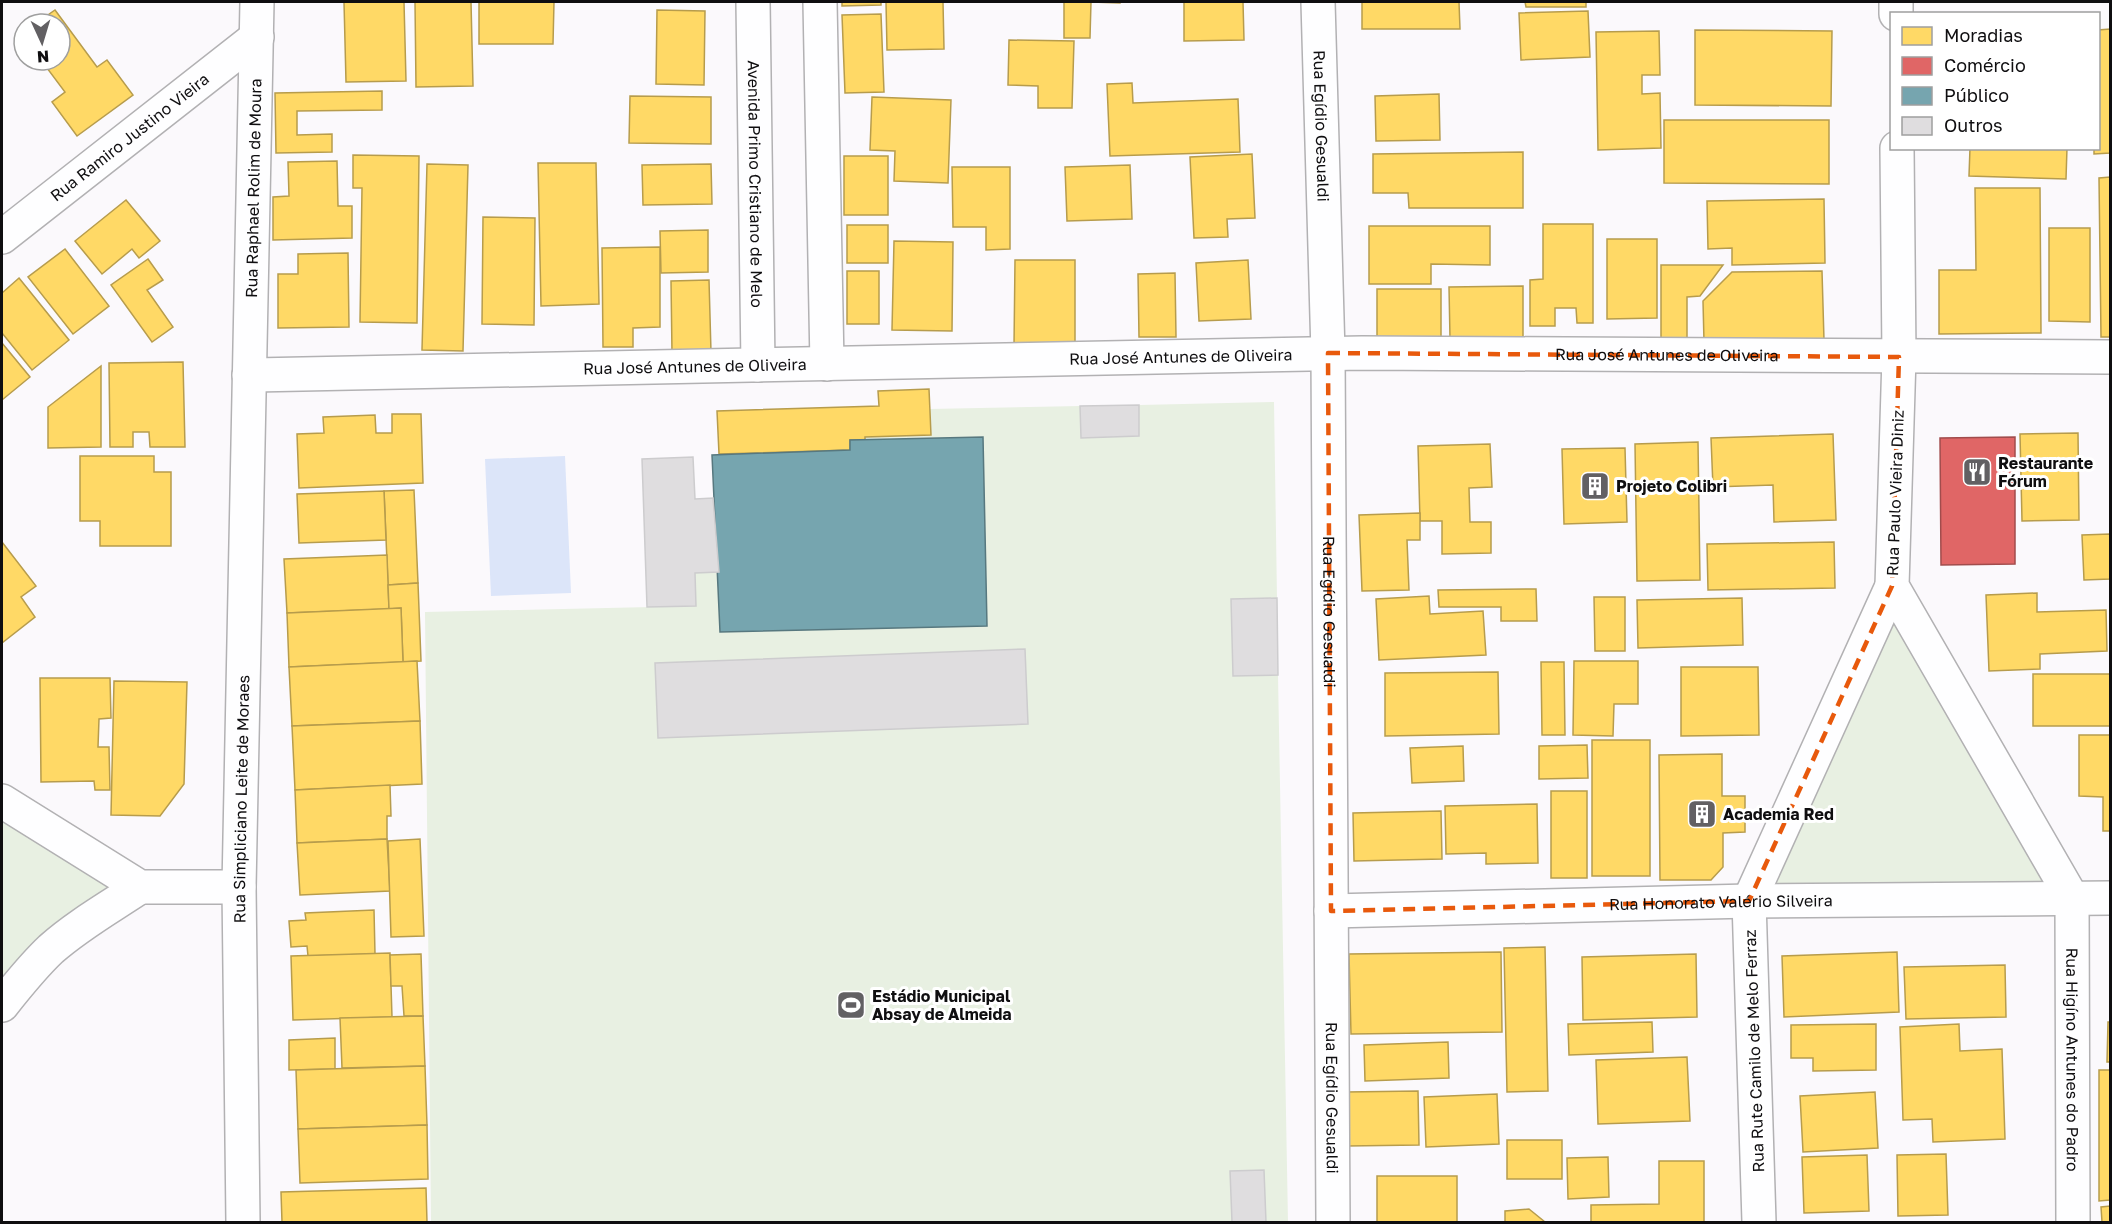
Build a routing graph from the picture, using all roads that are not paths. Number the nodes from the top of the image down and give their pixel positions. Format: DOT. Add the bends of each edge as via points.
graph roads {
  1 [pos="257,2"];
  2 [pos="753,2"];
  3 [pos="820,2"];
  4 [pos="1318,2"];
  5 [pos="257,37"];
  6 [pos="1897,150"];
  7 [pos="2,237"];
  8 [pos="1328,353"];
  9 [pos="1899,357"];
  10 [pos="2110,357"];
  11 [pos="827,364"];
  12 [pos="758,365"];
  13 [pos="249,375"];
  14 [pos="1892,586"];
  15 [pos="2,801"];
  16 [pos="140,887"];
  17 [pos="239,888"];
  18 [pos="2072,898"];
  19 [pos="2110,898"];
  20 [pos="1749,901"];
  21 [pos="1331,911"];
  22 [pos="2,1005"];
  23 [pos="243,1222"];
  24 [pos="1333,1222"];
  25 [pos="1759,1222"];
  26 [pos="2073,1222"];
  1 -- 5 [label="street, Rua Raphael Rolim de Moura"];
  2 -- 12 [label="street, Avenida Primo Cristiano de Melo"];
  3 -- 11 [label="street"];
  4 -- 8 [label="street, Rua Egídio Gesualdi"];
  5 -- 7 [label="street, Rua Ramiro Justino Vieira"];
  5 -- 13 [label="street, Rua Raphael Rolim de Moura"];
  6 -- 9 [label="street, Rua Paulo Vieira Diniz"];
  8 -- 9 [label="street, Rua José Antunes de Oliveira"];
  8 -- 11 [label="street, Rua José Antunes de Oliveira"];
  8 -- 21 [label="street, Rua Egídio Gesualdi"];
  9 -- 10 [label="street, Rua José Antunes de Oliveira"];
  9 -- 14 [label="street, Rua Paulo Vieira Diniz"];
  11 -- 12 [label="street, Rua José Antunes de Oliveira"];
  12 -- 13 [label="street, Rua José Antunes de Oliveira"];
  13 -- 17 [label="street, Rua Simpliciano Leite de Moraes"];
  14 -- 18 [label="street, Rua Paulo Vieira Diniz"];
  14 -- 20 [label="street, Rua Rute Camilo de Melo Ferraz"];
  15 -- 16 [label="street"];
  16 -- 17 [label="street"];
  16 -- 22 [label="street" via="52,949"];
  17 -- 23 [label="street, Rua Simpliciano Leite de Moraes"];
  18 -- 19 [label="street, Rua Honorato Valério Silveira"];
  18 -- 20 [label="street, Rua Honorato Valério Silveira"];
  18 -- 26 [label="street, Rua Higíno Antunes do Padro"];
  20 -- 21 [label="street, Rua Honorato Valério Silveira"];
  20 -- 25 [label="street, Rua Rute Camilo de Melo Ferraz"];
  21 -- 24 [label="street, Rua Egídio Gesualdi"];
}
